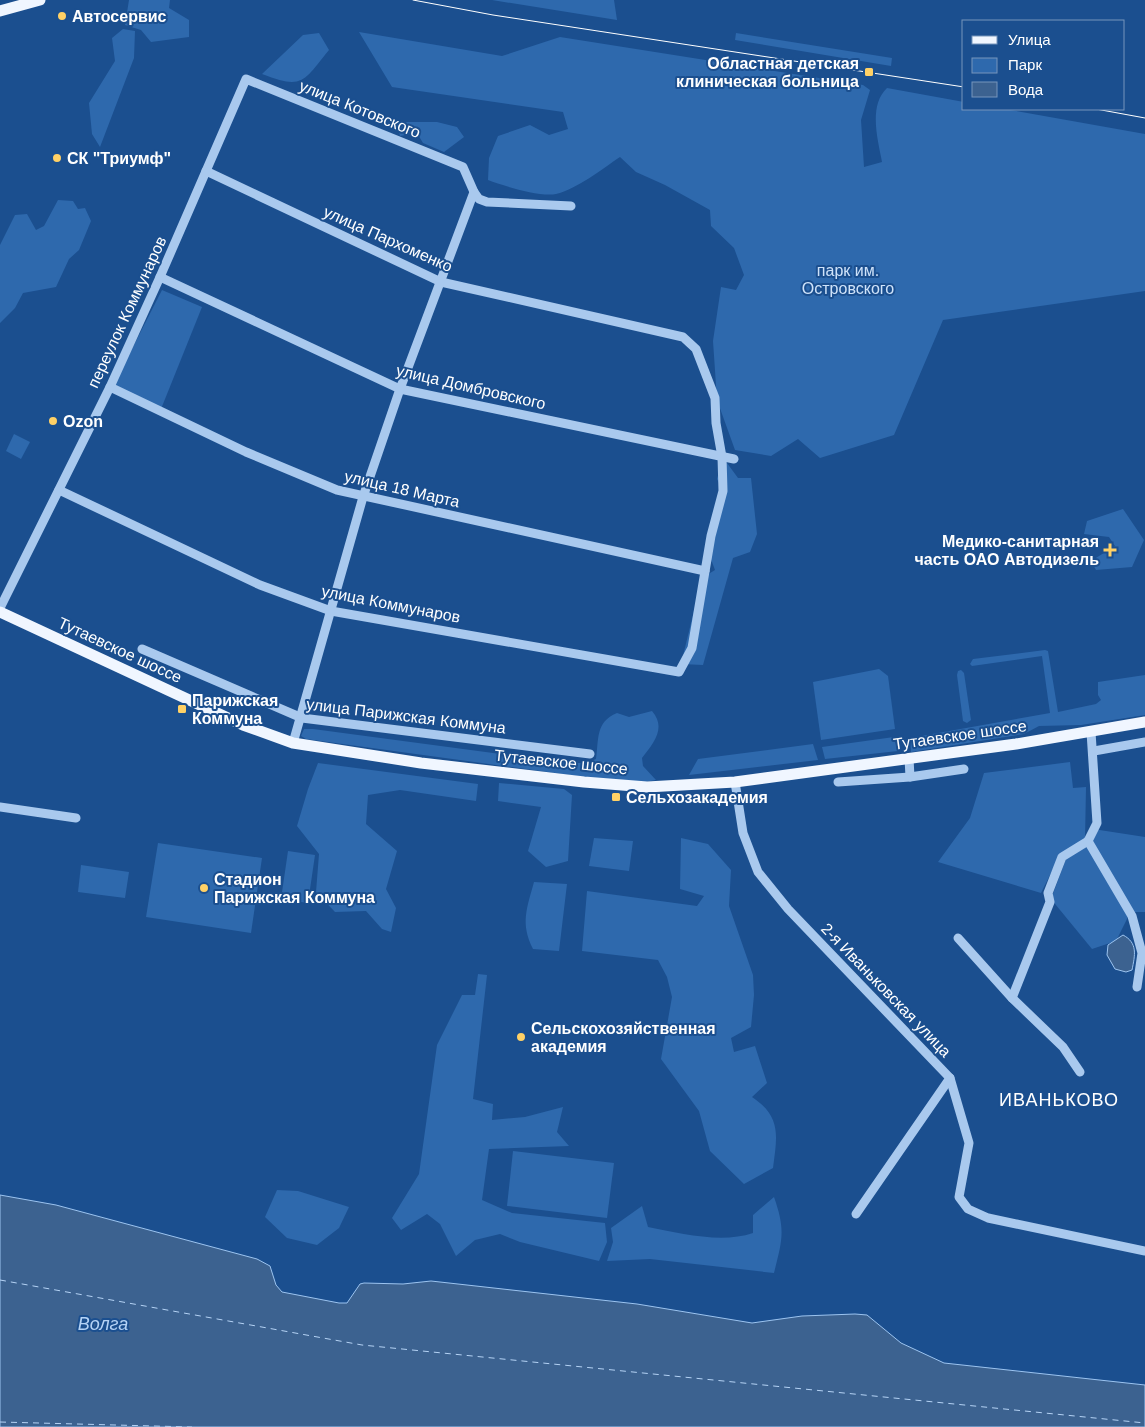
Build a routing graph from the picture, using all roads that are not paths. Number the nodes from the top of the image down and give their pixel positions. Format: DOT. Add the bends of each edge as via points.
graph roads {
  1 [pos="40,0"];
  2 [pos="0,10"];
  3 [pos="246,79"];
  4 [pos="206,171"];
  5 [pos="474,192"];
  6 [pos="571,206"];
  7 [pos="160,277"];
  8 [pos="442,282"];
  9 [pos="110,387"];
  10 [pos="400,389"];
  11 [pos="722,457"];
  12 [pos="734,459"];
  13 [pos="59,490"];
  14 [pos="364,497"];
  15 [pos="705,571"];
  16 [pos="0,610"];
  17 [pos="331,611"];
  18 [pos="142,649"];
  19 [pos="302,718"];
  20 [pos="1145,722"];
  21 [pos="1091,732"];
  22 [pos="1145,742"];
  23 [pos="294,743"];
  24 [pos="1094,750"];
  25 [pos="590,754"];
  26 [pos="908,758"];
  27 [pos="964,769"];
  28 [pos="910,777"];
  29 [pos="734,782"];
  30 [pos="838,782"];
  31 [pos="0,806"];
  32 [pos="76,818"];
  33 [pos="1088,841"];
  34 [pos="958,938"];
  35 [pos="1136,987"];
  36 [pos="1012,998"];
  37 [pos="1080,1072"];
  38 [pos="950,1078"];
  39 [pos="856,1214"];
  40 [pos="1145,1251"];
  1 -- 2 [label="main road"];
  3 -- 4 [label="street, переулок Коммунаров"];
  3 -- 5 [label="street, улица Котовского" via="463,167"];
  4 -- 7 [label="street, переулок Коммунаров"];
  4 -- 8 [label="street, улица Пархоменко"];
  5 -- 6 [label="street" via="487,202"];
  5 -- 8 [label="street"];
  7 -- 9 [label="street, переулок Коммунаров"];
  7 -- 10 [label="street, улица Домбровского"];
  8 -- 10 [label="street"];
  8 -- 11 [label="street, улица Пархоменко" via="682,337 696,349 715,398"];
  9 -- 13 [label="street, переулок Коммунаров"];
  9 -- 14 [label="street, улица 18 Марта" via="246,452 337,490"];
  10 -- 11 [label="street, улица Домбровского"];
  10 -- 14 [label="street"];
  11 -- 12 [label="street, улица Домбровского"];
  11 -- 15 [label="street" via="723,490"];
  13 -- 16 [label="street, переулок Коммунаров"];
  13 -- 17 [label="street, улица Коммунаров" via="260,586"];
  14 -- 15 [label="street, улица 18 Марта"];
  14 -- 17 [label="street"];
  15 -- 17 [label="street, улица Коммунаров" via="692,648 679,672"];
  16 -- 23 [label="main road, Тутаевское шоссе" via="235,721"];
  17 -- 19 [label="street"];
  18 -- 19 [label="street, улица Парижская Коммуна"];
  19 -- 23 [label="street"];
  19 -- 25 [label="street, улица Парижская Коммуна"];
  20 -- 21 [label="main road, Тутаевское шоссе"];
  21 -- 24 [label="street"];
  21 -- 26 [label="main road, Тутаевское шоссе"];
  22 -- 24 [label="street"];
  23 -- 29 [label="main road, Тутаевское шоссе" via="421,763 600,783 646,787"];
  24 -- 33 [label="street" via="1097,823"];
  26 -- 28 [label="street"];
  26 -- 29 [label="main road, Тутаевское шоссе"];
  27 -- 28 [label="street"];
  28 -- 30 [label="street"];
  29 -- 38 [label="street, 2-я Иваньковская улица" via="743,833 758,872 788,909"];
  31 -- 32 [label="street"];
  33 -- 35 [label="street" via="1132,916 1142,953"];
  33 -- 36 [label="street" via="1062,858 1048,892 1050,902"];
  34 -- 36 [label="street"];
  36 -- 37 [label="street" via="1064,1048"];
  38 -- 39 [label="street"];
  38 -- 40 [label="street, 2-я Иваньковская улица" via="969,1143 960,1197 968,1209 988,1218"];
}
